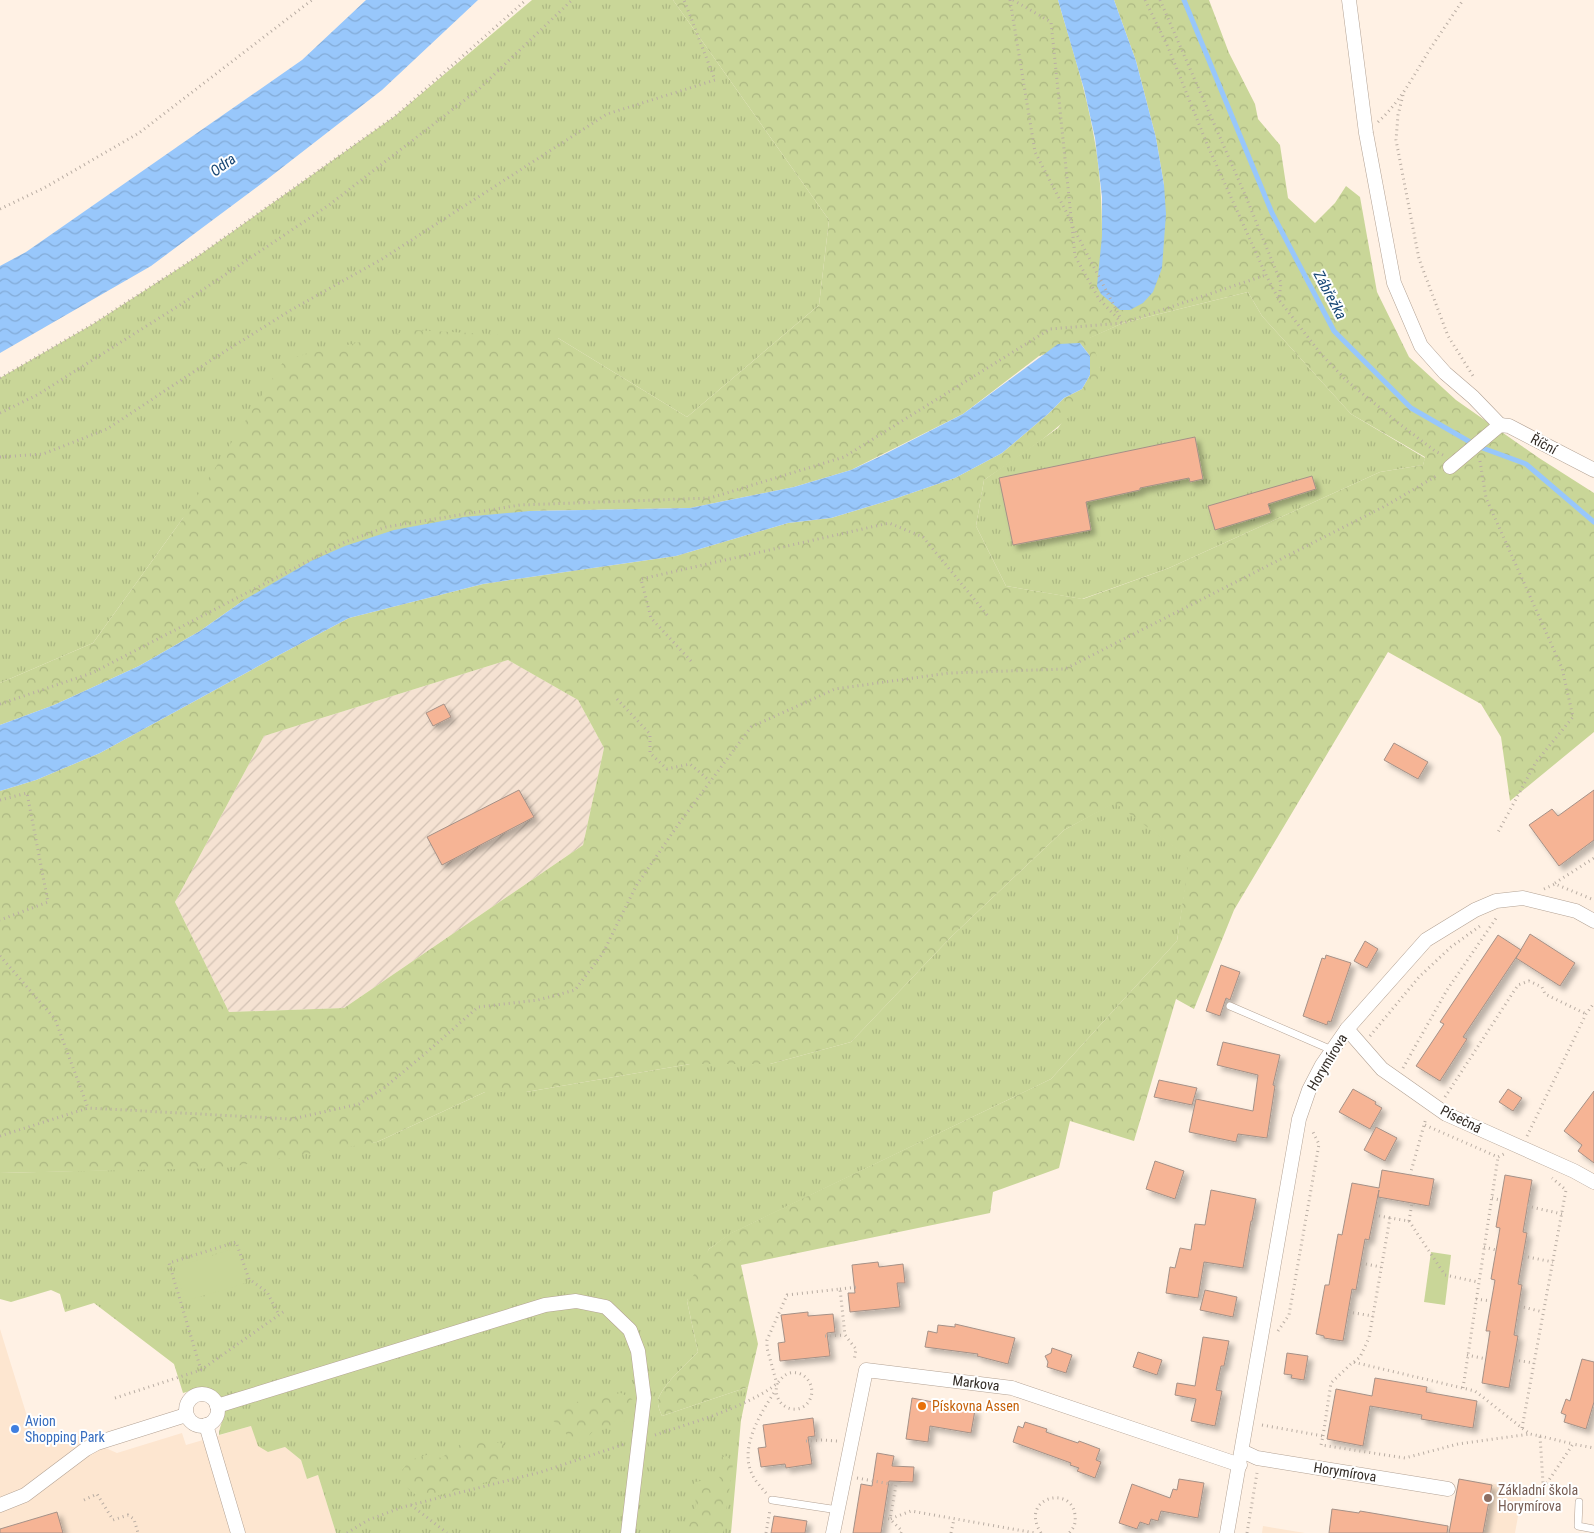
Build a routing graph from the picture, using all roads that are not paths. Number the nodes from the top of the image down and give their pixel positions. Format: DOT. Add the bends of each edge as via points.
graph roads {
  1 [pos="1350,0"];
  2 [pos="1496,428"];
  3 [pos="1454,464"];
  4 [pos="1594,470"];
  5 [pos="1594,921"];
  6 [pos="1230,1006"];
  7 [pos="1347,1028"];
  8 [pos="1332,1050"];
  9 [pos="1594,1182"];
  10 [pos="217,1406"];
  11 [pos="186,1415"];
  12 [pos="206,1425"];
  13 [pos="1242,1451"];
  14 [pos="1240,1465"];
  15 [pos="1448,1489"];
  16 [pos="772,1500"];
  17 [pos="1579,1502"];
  18 [pos="0,1505"];
  19 [pos="841,1510"];
  20 [pos="1594,1529"];
  21 [pos="238,1533"];
  22 [pos="628,1533"];
  23 [pos="833,1533"];
  24 [pos="1227,1533"];
  1 -- 2 [label="street" via="1366,133 1394,283 1421,346 1473,398"];
  2 -- 3 [label="street" via="1476,451"];
  2 -- 4 [label="street, Říční" via="1509,426"];
  5 -- 7 [label="street, Horymírova" via="1576,910 1523,898 1496,901 1475,910 1426,940"];
  6 -- 8 [label="lane"];
  7 -- 8 [label="street, Horymírova"];
  7 -- 9 [label="street, Písečná" via="1368,1042 1382,1069 1446,1114"];
  8 -- 13 [label="street, Horymírova" via="1308,1090 1299,1119"];
  10 -- 11 [label="street" via="209,1396 197,1395 188,1402"];
  10 -- 12 [label="street" via="216,1418"];
  10 -- 22 [label="street" via="545,1305 576,1301 606,1307 630,1330 638,1350 644,1398"];
  11 -- 12 [label="street" via="194,1424"];
  11 -- 18 [label="street" via="86,1448 24,1495"];
  12 -- 21 [label="street"];
  13 -- 14 [label="street, Horymírova"];
  13 -- 15 [label="street, Horymírova" via="1257,1458"];
  14 -- 19 [label="street, Markova" via="1012,1388 866,1370"];
  14 -- 24 [label="street, Horymírova"];
  16 -- 19 [label="lane"];
  17 -- 20 [label="lane" via="1578,1526"];
  19 -- 23 [label="street, Markova"];
}
